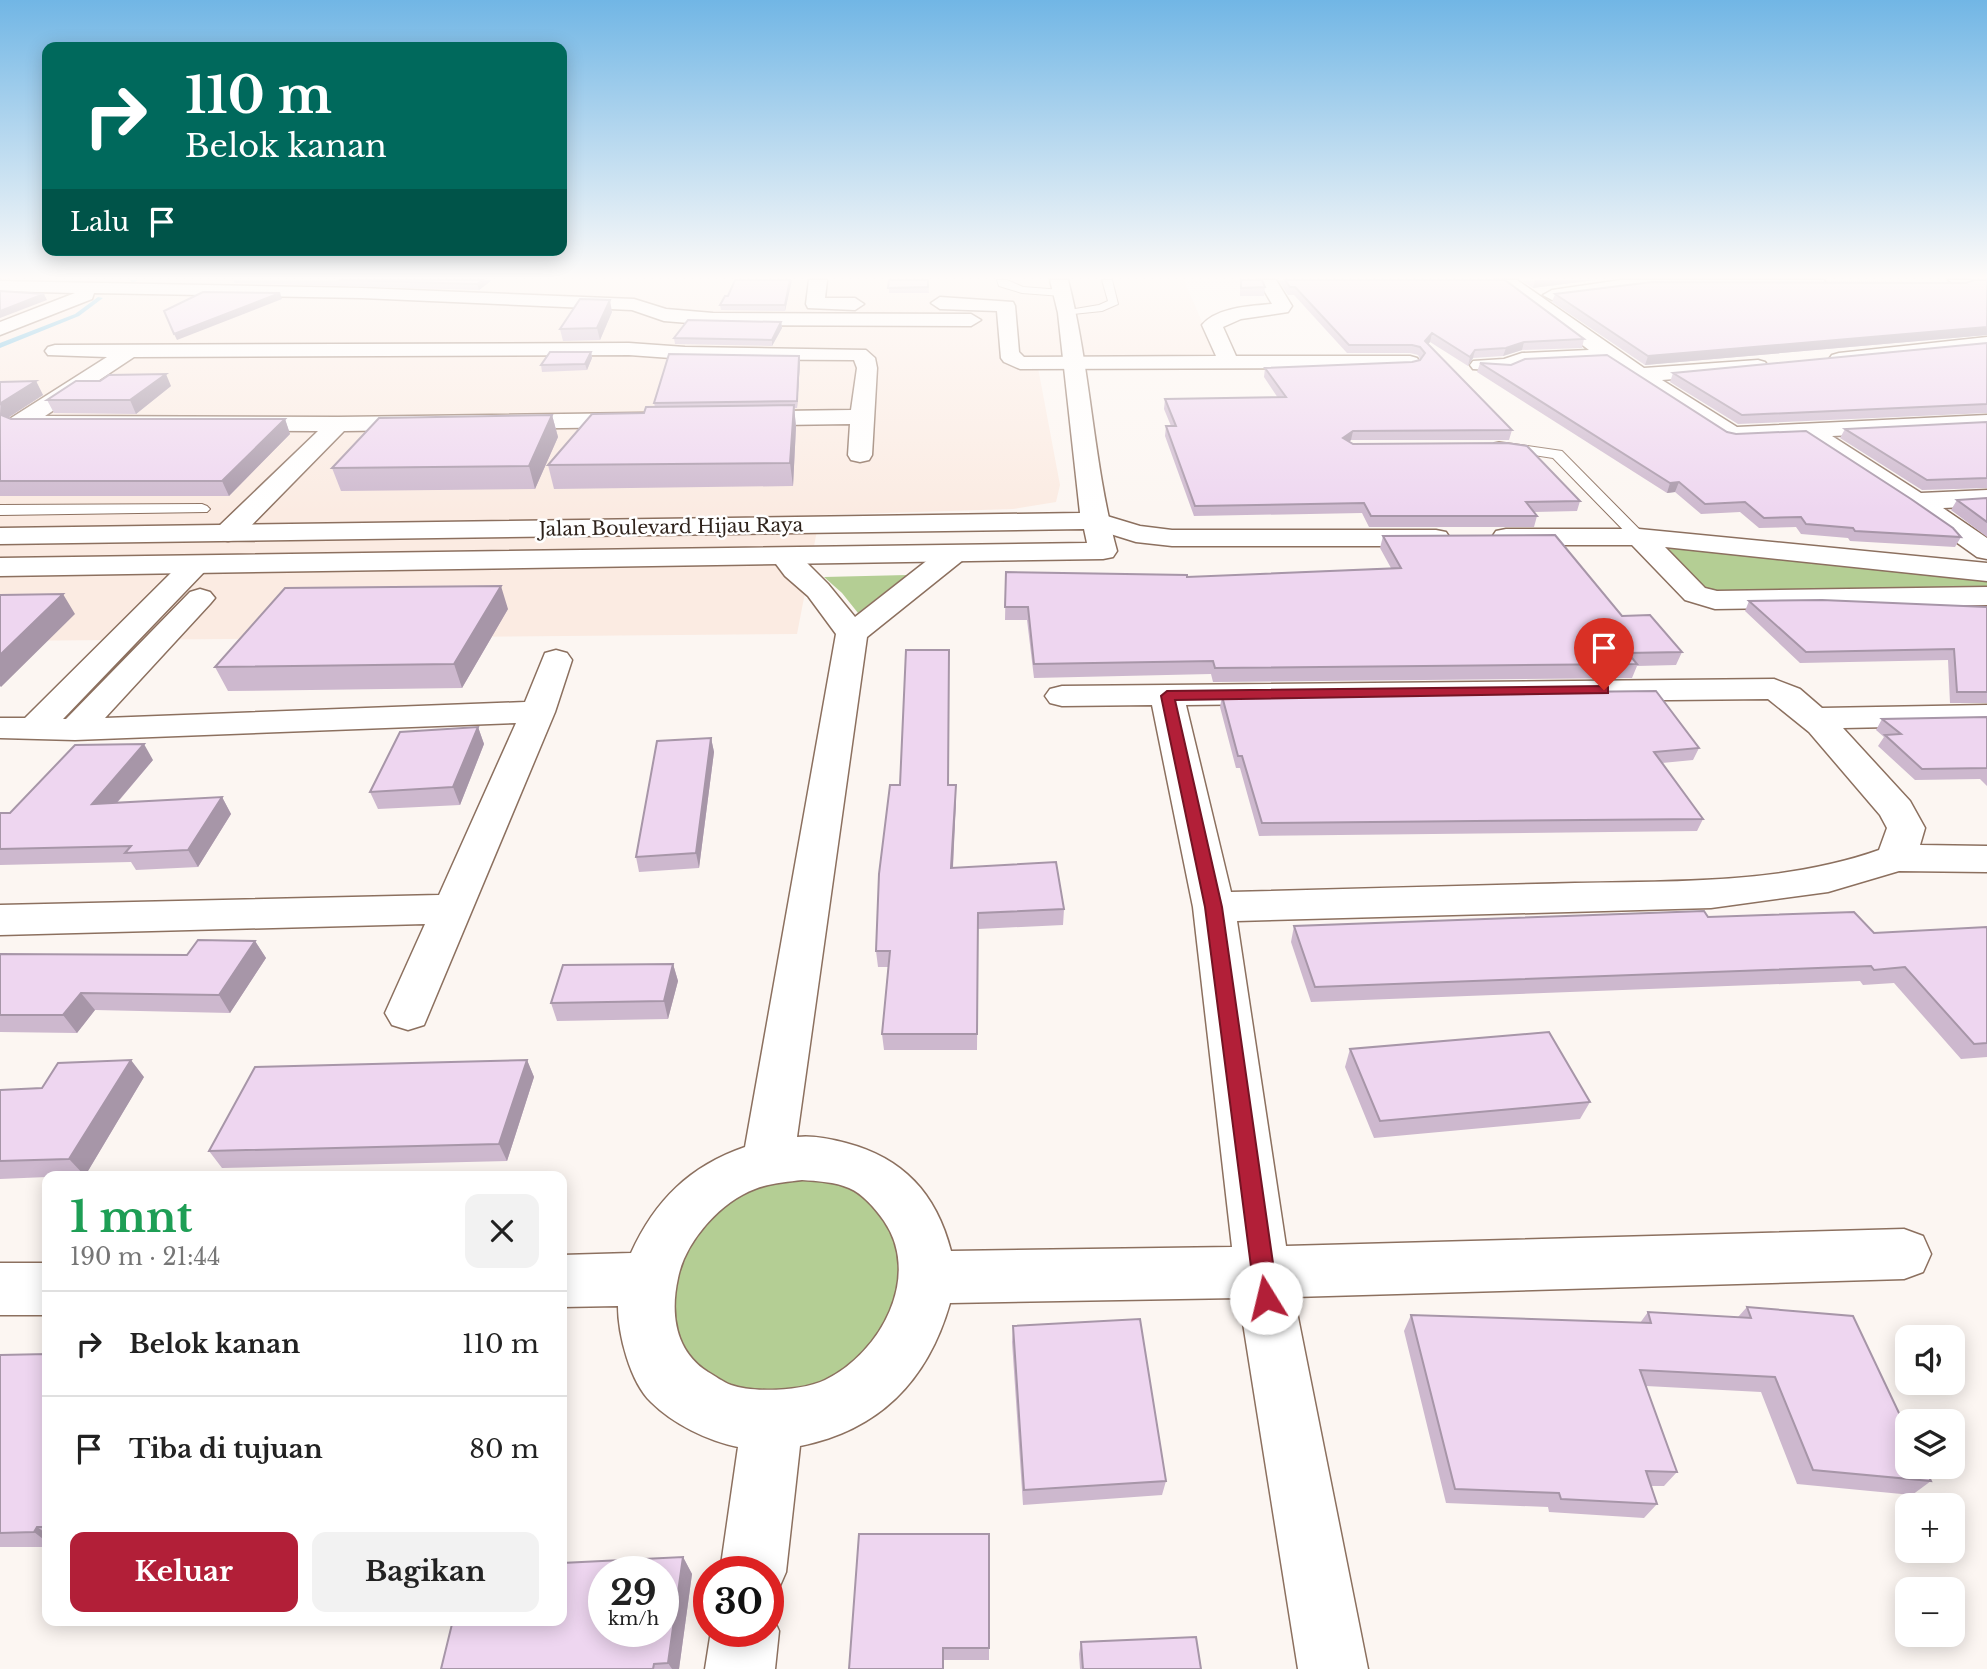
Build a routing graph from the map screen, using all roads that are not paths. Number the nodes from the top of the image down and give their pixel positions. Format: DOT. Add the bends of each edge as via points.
graph roads {
  1 [pos="119,358"];
  2 [pos="865,358"];
  3 [pos="1011,358"];
  4 [pos="1071,358"];
  5 [pos="1227,358"];
  6 [pos="1546,358"];
  7 [pos="1614,358"];
  8 [pos="1841,358"];
  9 [pos="1822,360"];
  10 [pos="1410,362"];
  11 [pos="1229,363"];
  12 [pos="1774,364"];
  13 [pos="1072,365"];
  14 [pos="1480,365"];
  15 [pos="1641,374"];
  16 [pos="862,416"];
  17 [pos="10,423"];
  18 [pos="1975,424"];
  19 [pos="1808,432"];
  20 [pos="345,434"];
  21 [pos="1987,439"];
  22 [pos="1490,446"];
  23 [pos="860,455"];
  24 [pos="297,464"];
  25 [pos="333,464"];
  26 [pos="1987,498"];
  27 [pos="1916,501"];
  28 [pos="202,509"];
  29 [pos="289,509"];
  30 [pos="0,510"];
  31 [pos="1097,521"];
  32 [pos="582,528"];
  33 [pos="614,528"];
  34 [pos="228,533"];
  35 [pos="262,533"];
  36 [pos="0,536"];
  37 [pos="1639,537"];
  38 [pos="1470,547"];
  39 [pos="1103,551"];
  40 [pos="1987,551"];
  41 [pos="953,554"];
  42 [pos="784,556"];
  43 [pos="602,558"];
  44 [pos="1661,558"];
  45 [pos="568,559"];
  46 [pos="196,564"];
  47 [pos="228,564"];
  48 [pos="0,567"];
  49 [pos="1987,572"];
  50 [pos="1987,596"];
  51 [pos="852,634"];
  52 [pos="556,660"];
  53 [pos="1062,696"];
  54 [pos="1167,696"];
  55 [pos="538,712"];
  56 [pos="1987,715"];
  57 [pos="1813,718"];
  58 [pos="35,728"];
  59 [pos="0,729"];
  60 [pos="75,730"];
  61 [pos="1895,858"];
  62 [pos="1987,859"];
  63 [pos="1214,907"];
  64 [pos="453,909"];
  65 [pos="0,920"];
  66 [pos="408,1013"];
  67 [pos="768,1163"];
  68 [pos="1904,1254"];
  69 [pos="1262,1272"];
  70 [pos="928,1278"];
  71 [pos="647,1279"];
  72 [pos="567,1281"];
  73 [pos="0,1289"];
  74 [pos="42,1289"];
  75 [pos="772,1422"];
  76 [pos="755,1556"];
  77 [pos="743,1647"];
  78 [pos="740,1669"];
  79 [pos="1333,1669"];
  1 -- 17 [label="street"];
  2 -- 16 [label="street"];
  3 -- 13 [label="street" via="1020,363"];
  4 -- 13 [label="street"];
  5 -- 11 [label="street"];
  6 -- 14 [label="street"];
  7 -- 15 [label="street"];
  8 -- 9 [label="street"];
  10 -- 11 [label="street"];
  11 -- 13 [label="street"];
  12 -- 15 [label="street"];
  13 -- 31 [label="street"];
  15 -- 19 [label="street" via="1732,434"];
  16 -- 20 [label="street" via="372,424"];
  16 -- 23 [label="street"];
  17 -- 20 [label="street"];
  18 -- 19 [label="street"];
  18 -- 21 [label="street"];
  19 -- 27 [label="street"];
  20 -- 24 [label="street"];
  22 -- 37 [label="lane" via="1558,454"];
  24 -- 25 [label="street"];
  24 -- 34 [label="street"];
  26 -- 27 [label="street"];
  27 -- 40 [label="street"];
  28 -- 30 [label="lane"];
  29 -- 35 [label="street"];
  31 -- 33 [label="street, Jalan Boulevard Hijau Raya"];
  31 -- 38 [label="street, Jalan Boulevard Hijau Raya" via="1136,534 1172,538"];
  31 -- 39 [label="street"];
  32 -- 33 [label="street, Jalan Boulevard Hijau Raya"];
  32 -- 35 [label="street, Jalan Boulevard Hijau Raya"];
  32 -- 45 [label="street"];
  33 -- 43 [label="street"];
  34 -- 35 [label="street, Jalan Boulevard Hijau Raya"];
  34 -- 36 [label="street, Jalan Boulevard Hijau Raya"];
  37 -- 38 [label="street"];
  37 -- 44 [label="street"];
  37 -- 49 [label="street"];
  38 -- 39 [label="street, Jalan Boulevard Hijau Raya"];
  38 -- 44 [label="street"];
  39 -- 41 [label="street, Jalan Boulevard Hijau Raya"];
  41 -- 42 [label="street, Jalan Boulevard Hijau Raya"];
  41 -- 51 [label="street"];
  42 -- 43 [label="street, Jalan Boulevard Hijau Raya"];
  42 -- 51 [label="street"];
  43 -- 45 [label="street, Jalan Boulevard Hijau Raya"];
  44 -- 50 [label="street" via="1698,597 1715,600"];
  45 -- 47 [label="street, Jalan Boulevard Hijau Raya"];
  46 -- 47 [label="street, Jalan Boulevard Hijau Raya"];
  46 -- 48 [label="street, Jalan Boulevard Hijau Raya"];
  46 -- 58 [label="street"];
  47 -- 60 [label="street"];
  51 -- 67 [label="street"];
  52 -- 55 [label="street"];
  53 -- 54 [label="street"];
  54 -- 57 [label="street" via="1767,688 1793,698"];
  54 -- 63 [label="street"];
  55 -- 60 [label="street"];
  55 -- 64 [label="street"];
  56 -- 57 [label="street"];
  57 -- 61 [label="street" via="1898,810 1906,828"];
  58 -- 59 [label="street"];
  58 -- 60 [label="street"];
  61 -- 62 [label="street"];
  61 -- 63 [label="street" via="1833,879 1711,894"];
  63 -- 69 [label="street"];
  64 -- 65 [label="street"];
  64 -- 66 [label="street"];
  67 -- 70 [label="street" via="802,1158 835,1161 866,1172 891,1190 911,1215 924,1244"];
  67 -- 71 [label="street" via="727,1178 691,1204 664,1238"];
  68 -- 69 [label="street"];
  69 -- 70 [label="street"];
  69 -- 79 [label="street"];
  70 -- 75 [label="street" via="915,1329 881,1376 831,1408"];
  71 -- 72 [label="street"];
  71 -- 75 [label="street" via="646,1332 669,1379 714,1411"];
  73 -- 74 [label="street"];
  75 -- 76 [label="street"];
  77 -- 78 [label="street"];
}
